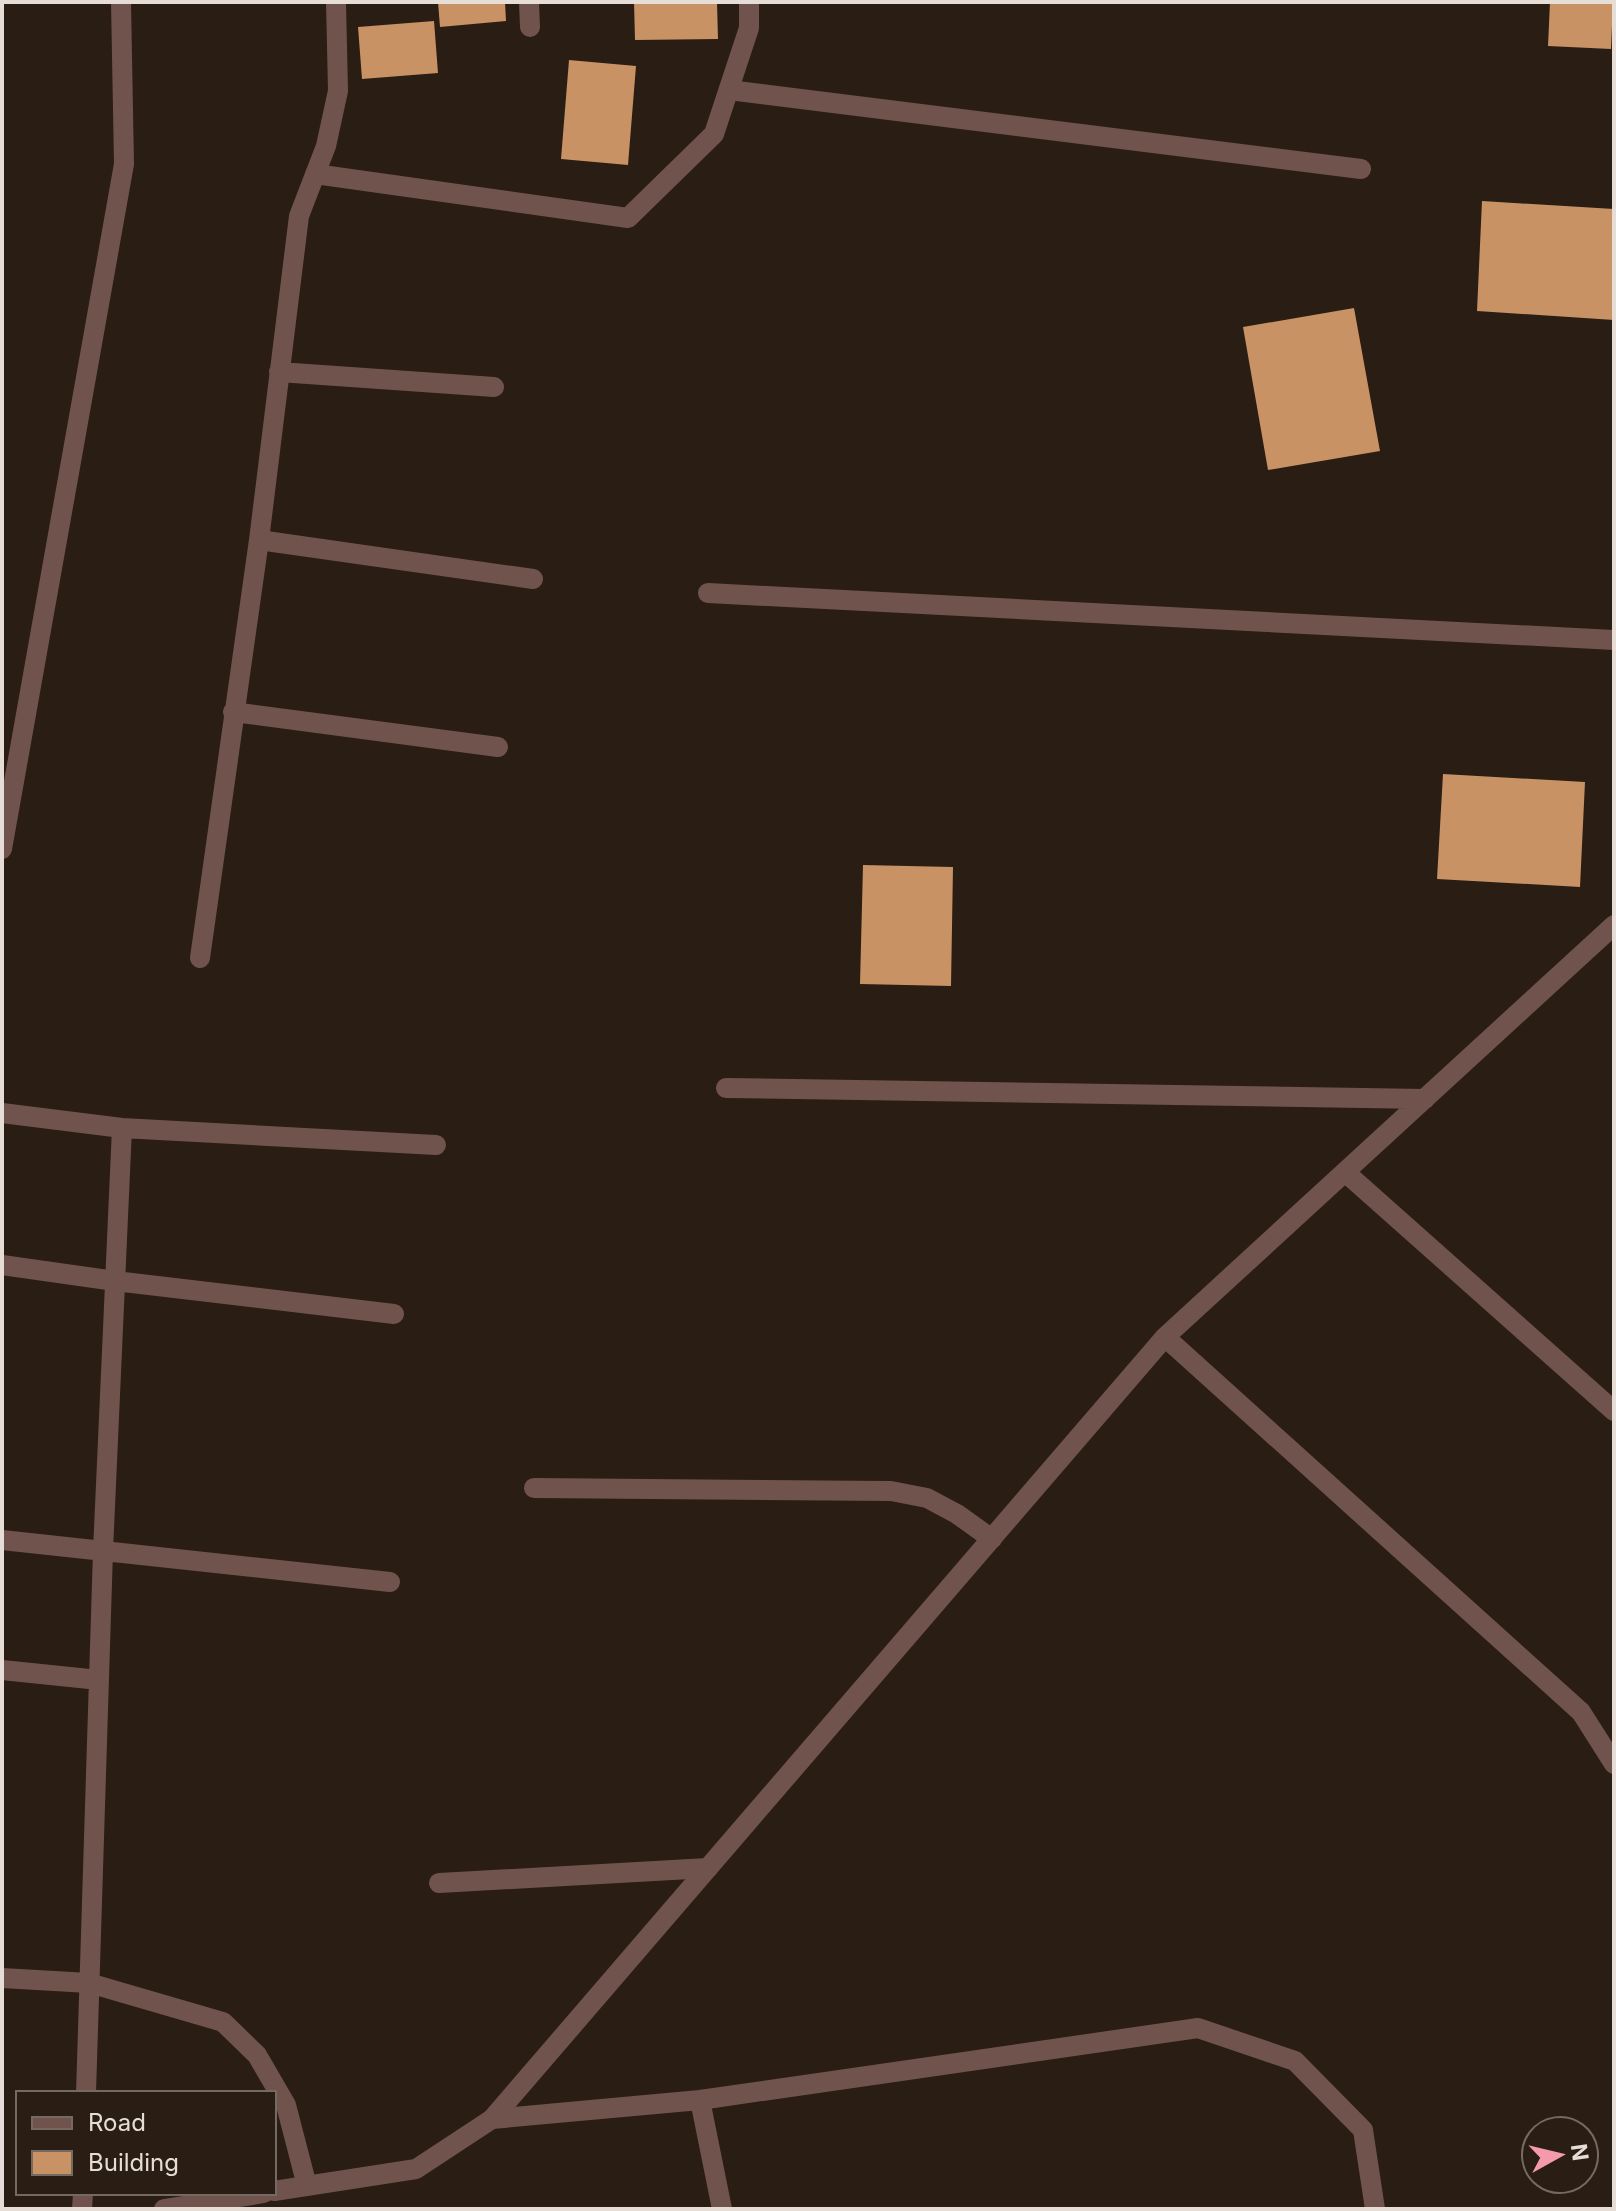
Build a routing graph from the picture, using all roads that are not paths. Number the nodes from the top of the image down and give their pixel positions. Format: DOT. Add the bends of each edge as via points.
graph roads {
  1 [pos="121,2"];
  2 [pos="336,2"];
  3 [pos="529,2"];
  4 [pos="749,2"];
  5 [pos="530,27"];
  6 [pos="729,90"];
  7 [pos="1361,169"];
  8 [pos="315,174"];
  9 [pos="279,372"];
  10 [pos="494,387"];
  11 [pos="259,540"];
  12 [pos="533,579"];
  13 [pos="708,593"];
  14 [pos="1614,640"];
  15 [pos="233,712"];
  16 [pos="498,747"];
  17 [pos="2,849"];
  18 [pos="1614,925"];
  19 [pos="200,958"];
  20 [pos="726,1088"];
  21 [pos="1425,1099"];
  22 [pos="2,1113"];
  23 [pos="122,1128"];
  24 [pos="436,1145"];
  25 [pos="1345,1172"];
  26 [pos="2,1265"];
  27 [pos="115,1281"];
  28 [pos="394,1314"];
  29 [pos="1165,1337"];
  30 [pos="1614,1411"];
  31 [pos="534,1488"];
  32 [pos="992,1539"];
  33 [pos="2,1540"];
  34 [pos="103,1551"];
  35 [pos="390,1582"];
  36 [pos="2,1670"];
  37 [pos="99,1680"];
  38 [pos="1614,1764"];
  39 [pos="708,1868"];
  40 [pos="439,1883"];
  41 [pos="2,1978"];
  42 [pos="89,1983"];
  43 [pos="86,2091"];
  44 [pos="700,2100"];
  45 [pos="492,2119"];
  46 [pos="307,2186"];
  47 [pos="276,2191"];
  48 [pos="252,2195"];
  49 [pos="164,2209"];
  50 [pos="722,2209"];
  51 [pos="1375,2209"];
  1 -- 17 [label="street" via="124,164"];
  2 -- 8 [label="street" via="338,91"];
  3 -- 5 [label="street"];
  4 -- 6 [label="street" via="749,28"];
  6 -- 7 [label="street"];
  6 -- 8 [label="street" via="714,134 628,218"];
  8 -- 9 [label="street" via="299,216"];
  9 -- 10 [label="street"];
  9 -- 11 [label="street"];
  11 -- 12 [label="street"];
  11 -- 15 [label="street"];
  13 -- 14 [label="street"];
  15 -- 16 [label="street"];
  15 -- 19 [label="street"];
  18 -- 21 [label="street"];
  20 -- 21 [label="street"];
  21 -- 25 [label="street"];
  22 -- 23 [label="street"];
  23 -- 24 [label="street"];
  23 -- 27 [label="street"];
  25 -- 29 [label="street"];
  25 -- 30 [label="street"];
  26 -- 27 [label="street"];
  27 -- 28 [label="street"];
  27 -- 34 [label="street"];
  29 -- 32 [label="street"];
  29 -- 38 [label="street" via="1581,1712"];
  31 -- 32 [label="street" via="891,1491 927,1498"];
  32 -- 39 [label="street"];
  33 -- 34 [label="street"];
  34 -- 35 [label="street"];
  34 -- 37 [label="street"];
  36 -- 37 [label="street"];
  37 -- 42 [label="street"];
  39 -- 40 [label="street"];
  39 -- 45 [label="street"];
  41 -- 42 [label="street"];
  42 -- 43 [label="street"];
  42 -- 46 [label="street" via="223,2022 257,2055 286,2105"];
  44 -- 45 [label="street"];
  44 -- 50 [label="street"];
  44 -- 51 [label="street" via="1198,2028 1295,2061 1324,2090 1363,2130"];
  45 -- 46 [label="street" via="416,2169"];
  46 -- 47 [label="street"];
  48 -- 49 [label="street"];
}
